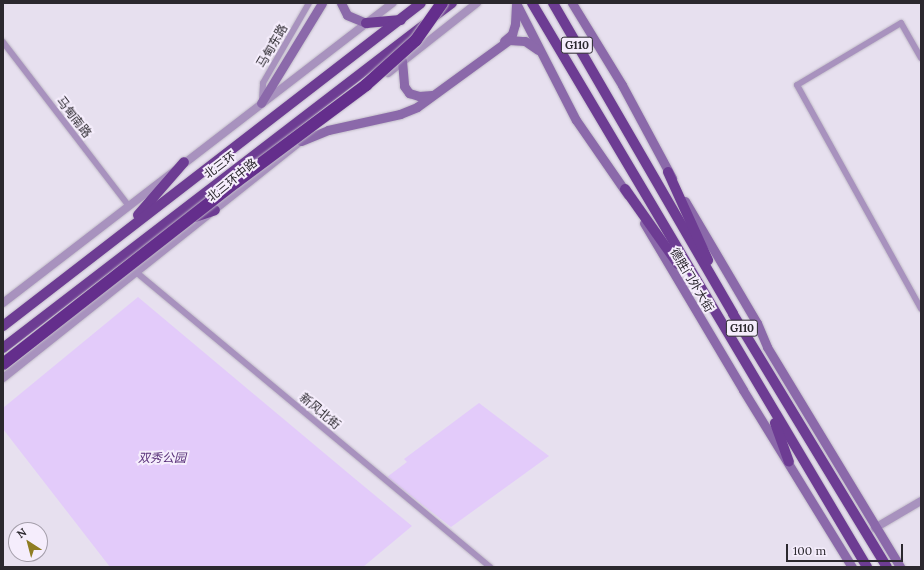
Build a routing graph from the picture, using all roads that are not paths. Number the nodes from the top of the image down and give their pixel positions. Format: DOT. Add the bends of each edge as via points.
graph roads {
  1 [pos="309,3"];
  2 [pos="322,3"];
  3 [pos="341,3"];
  4 [pos="393,3"];
  5 [pos="421,3"];
  6 [pos="442,3"];
  7 [pos="452,3"];
  8 [pos="477,3"];
  9 [pos="516,3"];
  10 [pos="532,3"];
  11 [pos="553,3"];
  12 [pos="572,3"];
  13 [pos="578,3"];
  14 [pos="579,13"];
  15 [pos="401,20"];
  16 [pos="366,24"];
  17 [pos="416,31"];
  18 [pos="3,42"];
  19 [pos="500,45"];
  20 [pos="542,54"];
  21 [pos="921,58"];
  22 [pos="402,61"];
  23 [pos="432,95"];
  24 [pos="261,103"];
  25 [pos="301,141"];
  26 [pos="184,162"];
  27 [pos="668,172"];
  28 [pos="625,189"];
  29 [pos="128,205"];
  30 [pos="214,210"];
  31 [pos="125,230"];
  32 [pos="150,234"];
  33 [pos="136,272"];
  34 [pos="3,302"];
  35 [pos="921,309"];
  36 [pos="19,312"];
  37 [pos="733,314"];
  38 [pos="40,320"];
  39 [pos="3,322"];
  40 [pos="720,324"];
  41 [pos="3,326"];
  42 [pos="3,348"];
  43 [pos="3,364"];
  44 [pos="3,378"];
  45 [pos="769,404"];
  46 [pos="788,462"];
  47 [pos="921,501"];
  48 [pos="875,528"];
  49 [pos="490,567"];
  50 [pos="852,567"];
  51 [pos="867,567"];
  52 [pos="887,567"];
  53 [pos="900,567"];
  1 -- 24 [label="street, 马甸东路" via="263,83"];
  2 -- 24 [label="main road"];
  3 -- 16 [label="main road" via="348,15"];
  4 -- 16 [label="street"];
  5 -- 15 [label="highway, 北三环"];
  6 -- 43 [label="highway, bridge" via="416,40 366,85 236,182"];
  7 -- 17 [label="highway, 北三环"];
  8 -- 22 [label="street, 北三环中路"];
  9 -- 19 [label="main road" via="512,34"];
  9 -- 20 [label="main road, 德胜门外大街"];
  10 -- 40 [label="highway, 德胜门外大街 / G110"];
  11 -- 37 [label="highway, 德胜门外大街 / G110"];
  12 -- 14 [label="main road"];
  13 -- 14 [label="main road"];
  14 -- 27 [label="main road" via="622,85"];
  15 -- 16 [label="highway"];
  15 -- 31 [label="highway, 北三环"];
  16 -- 24 [label="street"];
  17 -- 22 [label="highway"];
  17 -- 32 [label="highway, 北三环"];
  18 -- 29 [label="street, 马甸南路"];
  19 -- 20 [label="main road" via="516,39 525,41"];
  19 -- 23 [label="main road"];
  20 -- 28 [label="main road, 德胜门外大街" via="576,120"];
  21 -- 35 [label="street" via="901,23 797,85"];
  22 -- 23 [label="main road" via="404,86 409,93 419,96"];
  22 -- 25 [label="street, 北三环中路"];
  23 -- 25 [label="main road" via="417,107 400,114 328,130"];
  24 -- 26 [label="street"];
  25 -- 30 [label="street, 北三环中路"];
  26 -- 29 [label="street"];
  26 -- 31 [label="highway"];
  27 -- 37 [label="highway"];
  27 -- 48 [label="main road" via="757,323 767,348"];
  28 -- 40 [label="highway"];
  28 -- 46 [label="main road, 德胜门外大街"];
  29 -- 34 [label="street"];
  30 -- 32 [label="highway"];
  30 -- 33 [label="street, 北三环中路"];
  31 -- 36 [label="highway, 北三环"];
  32 -- 38 [label="highway, 北三环"];
  33 -- 44 [label="street, 北三环中路"];
  33 -- 49 [label="street, 新风北街"];
  36 -- 39 [label="highway"];
  36 -- 41 [label="highway, 北三环"];
  37 -- 52 [label="highway, 德胜门外大街 / G110"];
  38 -- 42 [label="highway, 北三环"];
  38 -- 43 [label="highway"];
  40 -- 45 [label="highway, 德胜门外大街 / G110"];
  45 -- 46 [label="highway"];
  45 -- 51 [label="highway, 德胜门外大街 / G110"];
  46 -- 50 [label="main road, 德胜门外大街"];
  47 -- 48 [label="street"];
  48 -- 53 [label="main road"];
}
